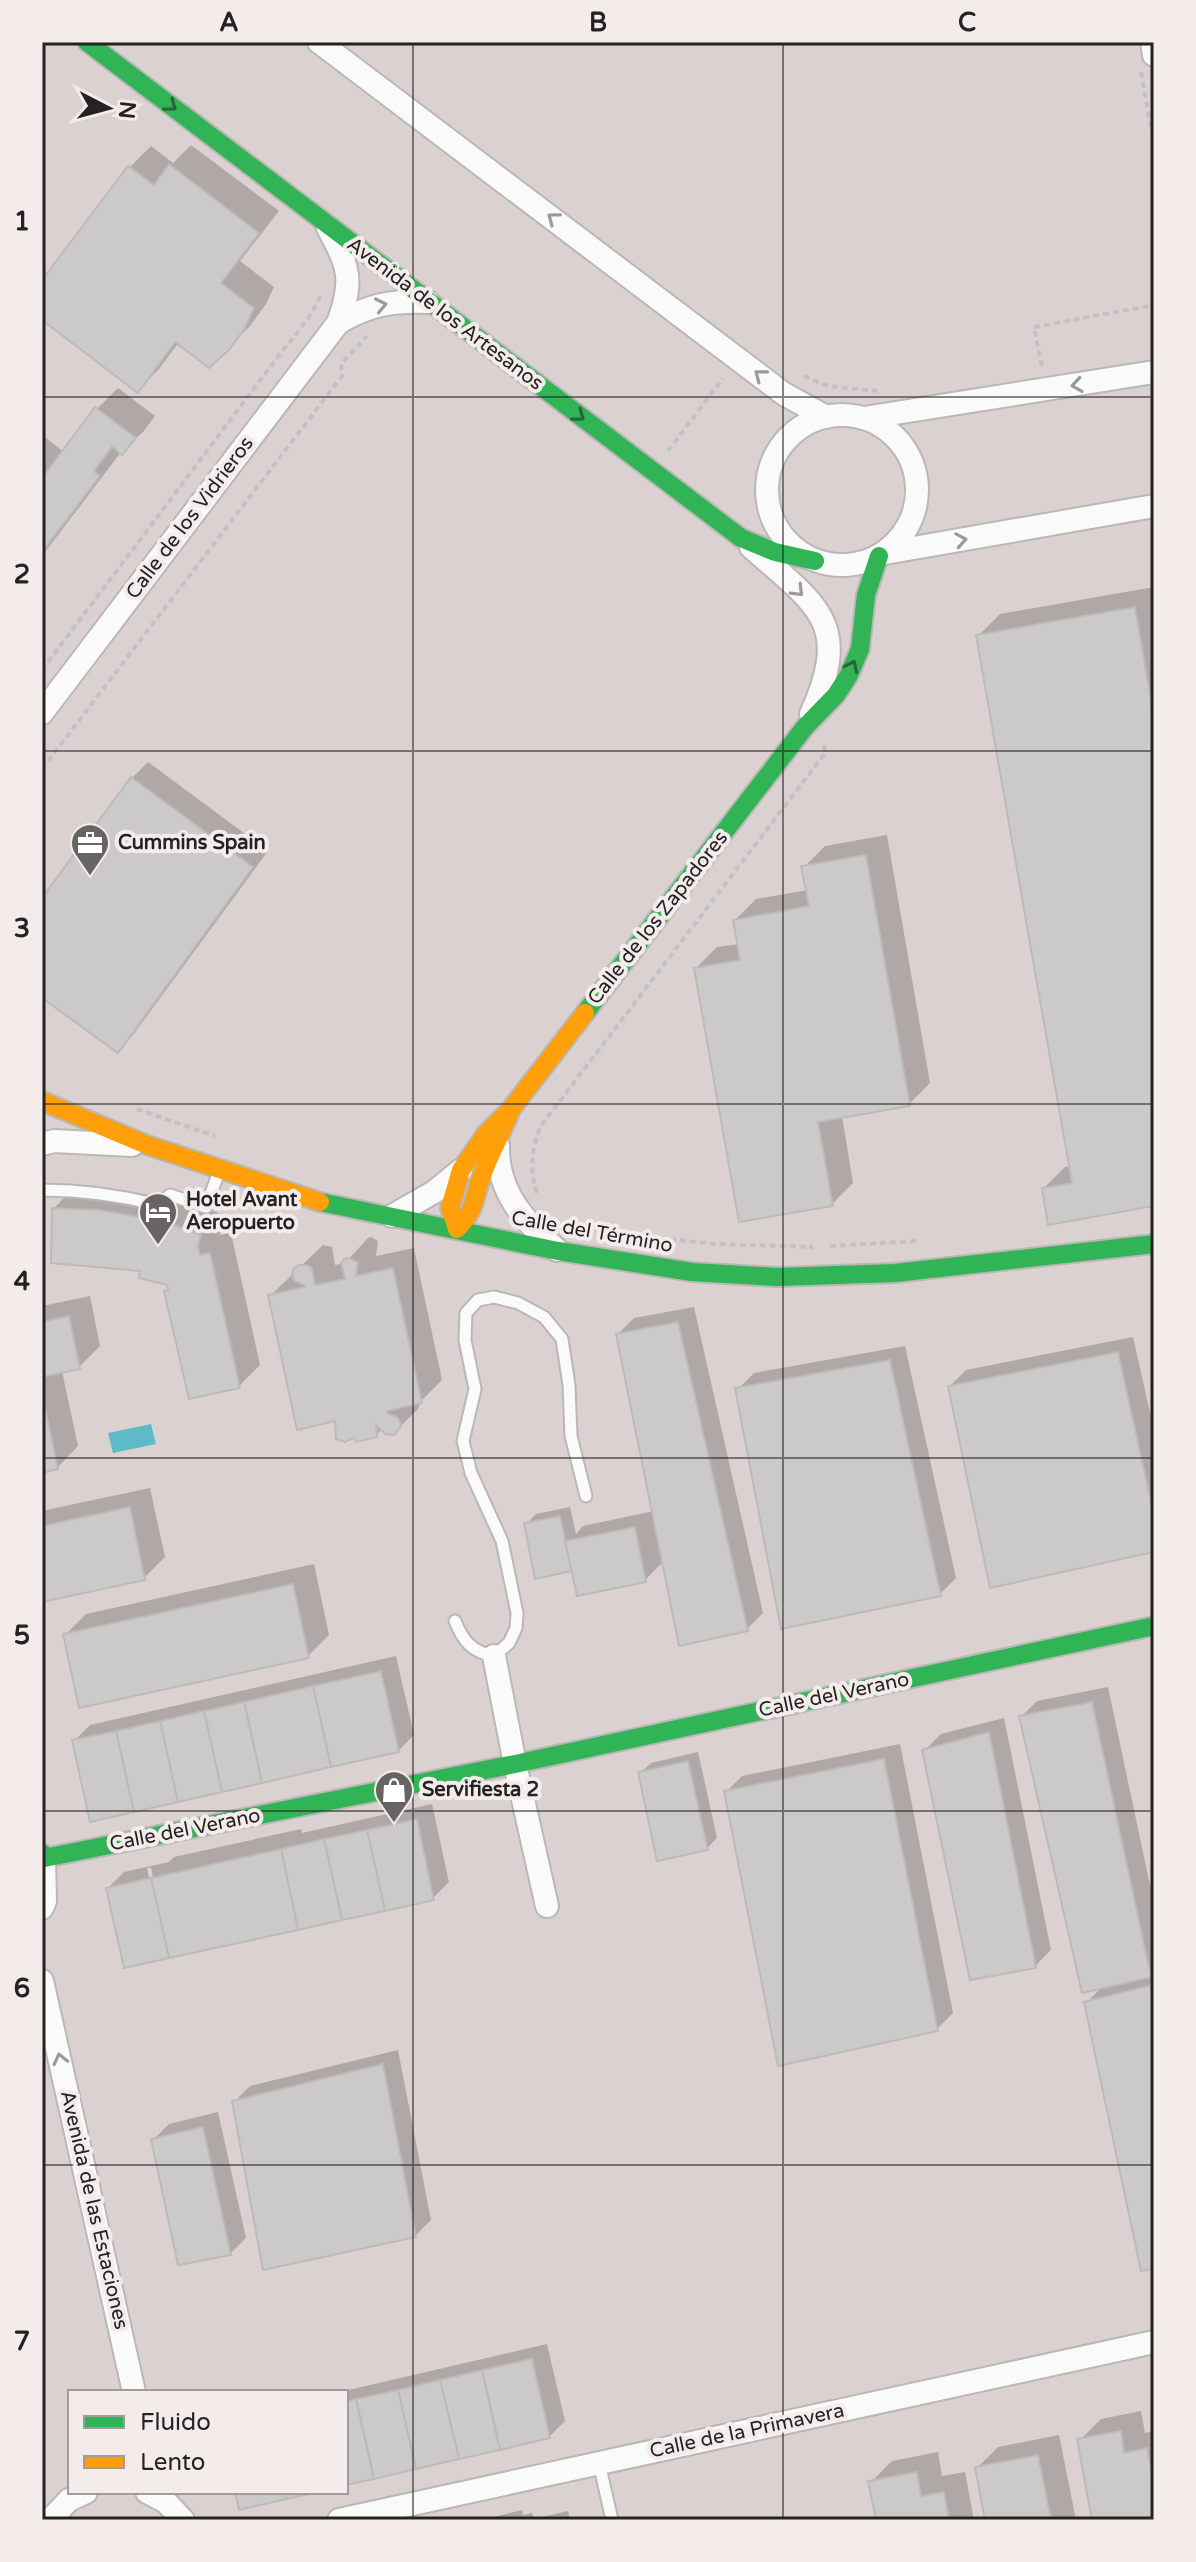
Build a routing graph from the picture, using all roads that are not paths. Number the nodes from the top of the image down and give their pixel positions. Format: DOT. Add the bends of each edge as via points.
graph roads {
  1 [pos="87,42"];
  2 [pos="319,42"];
  3 [pos="1152,42"];
  4 [pos="1148,63"];
  5 [pos="326,224"];
  6 [pos="428,302"];
  7 [pos="338,323"];
  8 [pos="1154,372"];
  9 [pos="826,417"];
  10 [pos="864,418"];
  11 [pos="1154,506"];
  12 [pos="741,538"];
  13 [pos="882,555"];
  14 [pos="815,561"];
  15 [pos="42,713"];
  16 [pos="813,732"];
  17 [pos="42,1101"];
  18 [pos="511,1109"];
  19 [pos="498,1143"];
  20 [pos="42,1144"];
  21 [pos="147,1145"];
  22 [pos="220,1168"];
  23 [pos="461,1170"];
  24 [pos="42,1190"];
  25 [pos="392,1216"];
  26 [pos="457,1229"];
  27 [pos="1154,1244"];
  28 [pos="558,1251"];
  29 [pos="586,1496"];
  30 [pos="455,1621"];
  31 [pos="1154,1626"];
  32 [pos="494,1656"];
  33 [pos="515,1764"];
  34 [pos="43,1856"];
  35 [pos="547,1906"];
  36 [pos="42,1908"];
  37 [pos="42,1981"];
  38 [pos="1154,2342"];
  39 [pos="134,2390"];
  40 [pos="599,2463"];
  41 [pos="82,2494"];
  42 [pos="159,2495"];
  43 [pos="42,2509"];
  44 [pos="43,2520"];
  45 [pos="50,2520"];
  46 [pos="183,2520"];
  47 [pos="339,2520"];
  48 [pos="612,2520"];
  1 -- 5 [label="street, Avenida de los Artesanos, one-way"];
  9 -- 2 [label="street, one-way" via="784,394"];
  3 -- 4 [label="street"];
  5 -- 6 [label="street, Avenida de los Artesanos"];
  5 -- 7 [label="street, Calle de los Vidrieros" via="349,281"];
  7 -- 6 [label="street, Calle de los Vidrieros, one-way" via="378,304"];
  6 -- 12 [label="street, Avenida de los Artesanos, one-way"];
  7 -- 15 [label="street, Calle de los Vidrieros"];
  8 -- 10 [label="street, one-way"];
  9 -- 10 [label="street"];
  9 -- 14 [label="street" via="785,441 772,462 767,485 779,531"];
  10 -- 13 [label="street" via="903,445 914,467 913,515 902,537"];
  13 -- 11 [label="street, one-way"];
  12 -- 14 [label="street, Avenida de los Artesanos"];
  12 -- 16 [label="street, Calle de los Zapadores, one-way" via="821,615 830,640 829,663"];
  13 -- 14 [label="street" via="837,566"];
  16 -- 13 [label="street, Calle de los Zapadores, one-way" via="860,649 866,595"];
  16 -- 18 [label="street, Calle de los Zapadores"];
  17 -- 21 [label="street, Calle del Término"];
  18 -- 19 [label="street, Calle de los Zapadores"];
  18 -- 23 [label="street, Calle de los Zapadores"];
  19 -- 26 [label="street, Calle de los Zapadores" via="482,1174 472,1213"];
  19 -- 28 [label="street" via="498,1166 519,1212"];
  20 -- 21 [label="street"];
  21 -- 22 [label="street, Calle del Término"];
  22 -- 24 [label="lane" via="206,1207 170,1195 158,1205 84,1190"];
  22 -- 25 [label="street, Calle del Término" via="327,1204"];
  23 -- 25 [label="street, Calle de los Zapadores"];
  23 -- 26 [label="street, Calle de los Zapadores" via="450,1208"];
  25 -- 26 [label="street, Calle del Término"];
  26 -- 28 [label="street, Calle del Término"];
  27 -- 28 [label="street, Calle del Término" via="895,1273 777,1277 692,1272"];
  29 -- 32 [label="lane" via="571,1436 562,1339 544,1317 518,1303 494,1297 478,1300 466,1313 465,1340 475,1389 463,1441 471,1473 502,1541 517,1613 509,1643"];
  30 -- 32 [label="lane" via="462,1638 478,1653"];
  31 -- 33 [label="street, Calle del Verano"];
  32 -- 33 [label="street"];
  33 -- 34 [label="street, Calle del Verano"];
  33 -- 35 [label="street"];
  34 -- 36 [label="street"];
  39 -- 37 [label="street, Avenida de las Estaciones, one-way"];
  38 -- 40 [label="street, Calle de la Primavera"];
  40 -- 47 [label="street, Calle de la Primavera"];
  40 -- 48 [label="lane"];
  41 -- 45 [label="street"];
  42 -- 46 [label="street"];
  43 -- 44 [label="street"];
}
